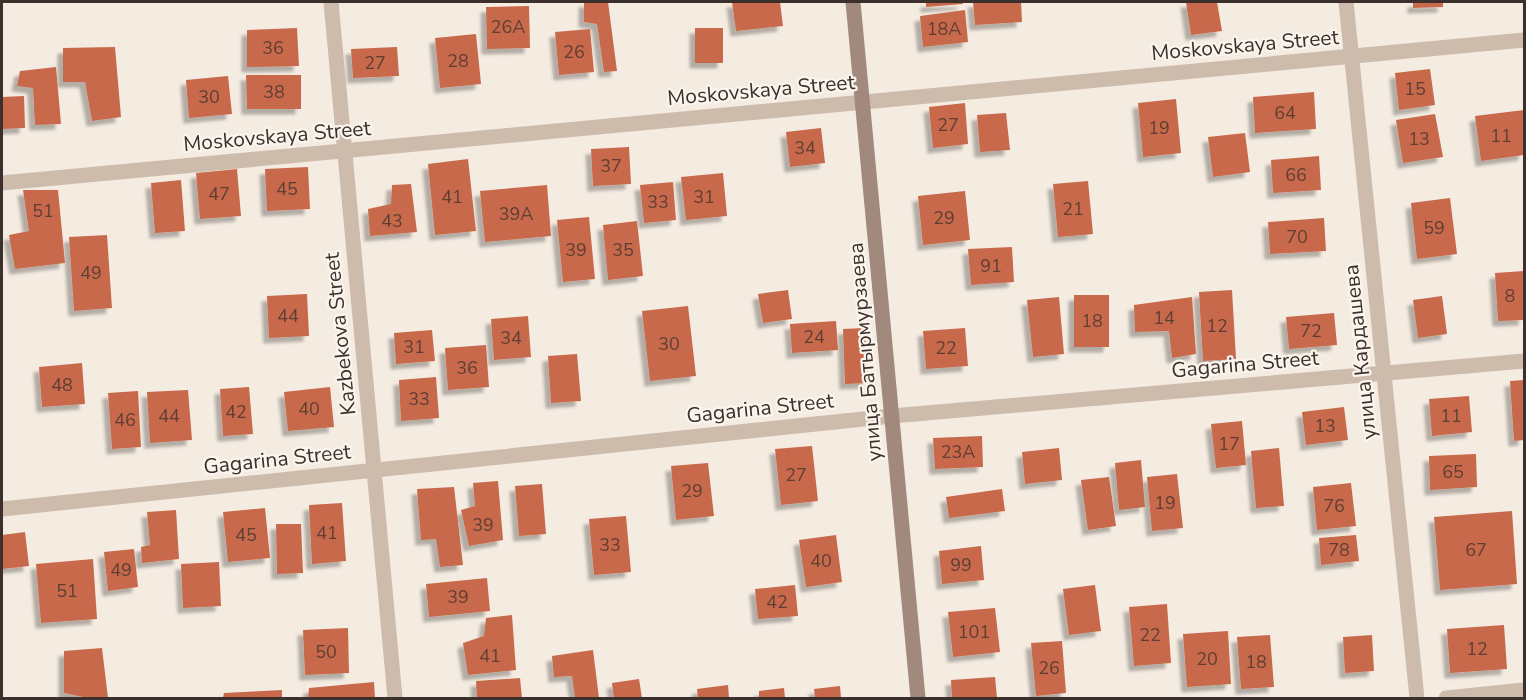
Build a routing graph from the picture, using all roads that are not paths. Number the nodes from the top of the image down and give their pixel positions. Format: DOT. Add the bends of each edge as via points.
graph roads {
  1 [pos="331,2"];
  2 [pos="853,2"];
  3 [pos="1346,2"];
  4 [pos="1524,40"];
  5 [pos="1351,56"];
  6 [pos="863,102"];
  7 [pos="344,151"];
  8 [pos="2,183"];
  9 [pos="1524,361"];
  10 [pos="1383,373"];
  11 [pos="892,416"];
  12 [pos="375,470"];
  13 [pos="2,509"];
  14 [pos="1524,690"];
  15 [pos="395,699"];
  16 [pos="918,699"];
  17 [pos="1417,699"];
  18 [pos="1446,699"];
  1 -- 7 [label="street, Kazbekova Street"];
  2 -- 6 [label="street, улица Батырмурзаева"];
  3 -- 5 [label="street, улица Кардашева"];
  4 -- 5 [label="street, Moskovskaya Street"];
  5 -- 6 [label="street, Moskovskaya Street"];
  5 -- 10 [label="street, улица Кардашева"];
  6 -- 7 [label="street, Moskovskaya Street"];
  6 -- 11 [label="street, улица Батырмурзаева"];
  7 -- 8 [label="street, Moskovskaya Street"];
  7 -- 12 [label="street, Kazbekova Street"];
  9 -- 10 [label="street, Gagarina Street"];
  10 -- 11 [label="street, Gagarina Street"];
  10 -- 17 [label="street, улица Кардашева"];
  11 -- 12 [label="street, Gagarina Street"];
  11 -- 16 [label="street, улица Батырмурзаева"];
  12 -- 13 [label="street, Gagarina Street"];
  12 -- 15 [label="street, Kazbekova Street"];
  14 -- 18 [label="street"];
}
